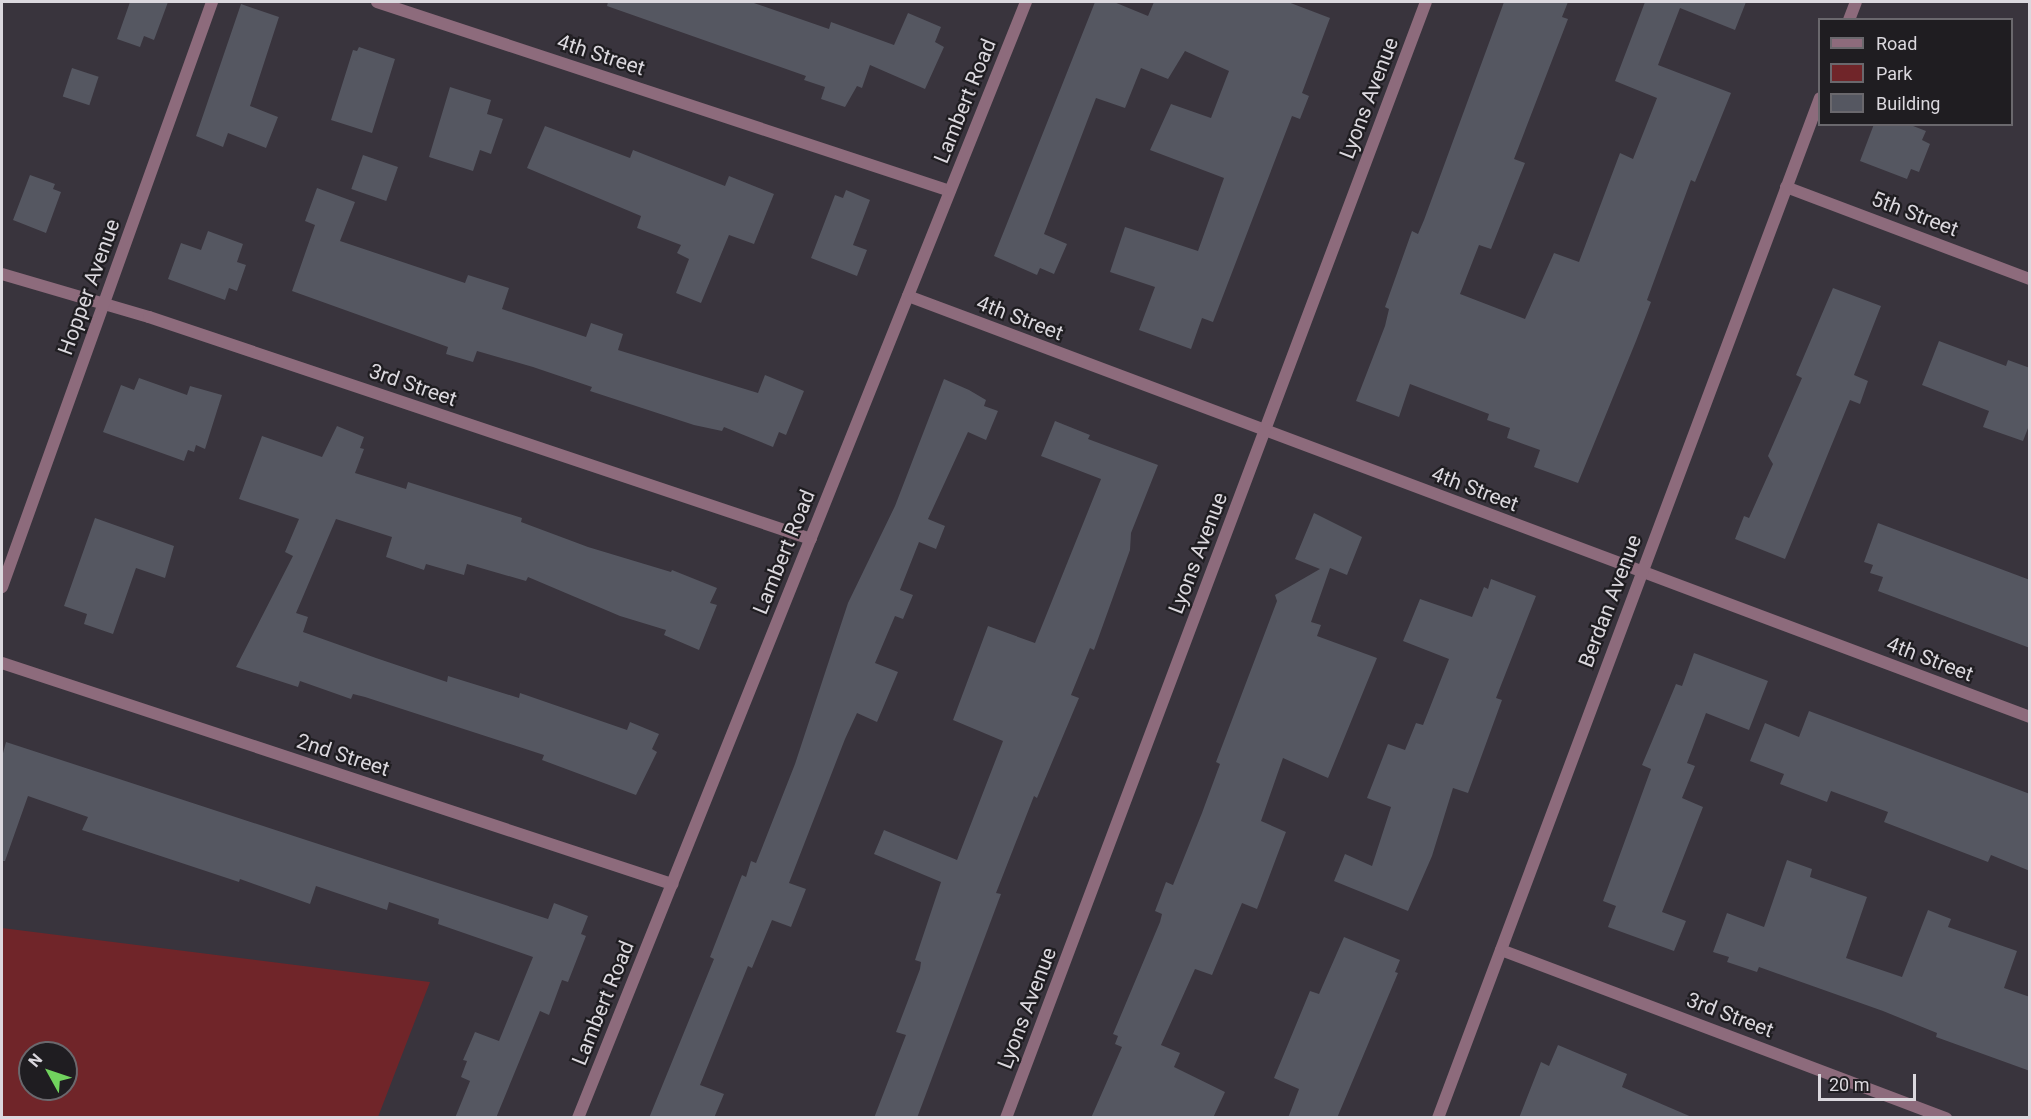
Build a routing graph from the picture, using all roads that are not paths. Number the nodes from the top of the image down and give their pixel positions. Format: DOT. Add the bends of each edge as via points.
graph roads {
  1 [pos="212,2"];
  2 [pos="377,2"];
  3 [pos="1026,2"];
  4 [pos="1426,2"];
  5 [pos="1856,2"];
  6 [pos="1850,18"];
  7 [pos="1818,103"];
  8 [pos="1786,187"];
  9 [pos="950,191"];
  10 [pos="2,274"];
  11 [pos="2030,279"];
  12 [pos="908,296"];
  13 [pos="103,305"];
  14 [pos="1265,430"];
  15 [pos="811,539"];
  16 [pos="1642,572"];
  17 [pos="2,587"];
  18 [pos="2,663"];
  19 [pos="2030,717"];
  20 [pos="672,884"];
  21 [pos="1501,950"];
  22 [pos="578,1118"];
  23 [pos="1006,1118"];
  24 [pos="1438,1118"];
  25 [pos="1946,1118"];
  1 -- 13 [label="street, Hopper Avenue"];
  2 -- 9 [label="street, 4th Street"];
  3 -- 9 [label="street, Lambert Road"];
  4 -- 14 [label="street, Lyons Avenue"];
  5 -- 6 [label="street"];
  7 -- 8 [label="street, Berdan Avenue"];
  8 -- 11 [label="street, 5th Street"];
  8 -- 16 [label="street, Berdan Avenue"];
  9 -- 12 [label="street, Lambert Road"];
  10 -- 13 [label="street, 3rd Street"];
  12 -- 14 [label="street, 4th Street"];
  12 -- 15 [label="street, Lambert Road"];
  13 -- 15 [label="street, 3rd Street" via="149,317"];
  13 -- 17 [label="street, Hopper Avenue"];
  14 -- 16 [label="street, 4th Street"];
  14 -- 23 [label="street, Lyons Avenue"];
  15 -- 20 [label="street, Lambert Road"];
  16 -- 19 [label="street, 4th Street"];
  16 -- 21 [label="street, Berdan Avenue"];
  18 -- 20 [label="street, 2nd Street"];
  20 -- 22 [label="street, Lambert Road"];
  21 -- 24 [label="street, Berdan Avenue"];
  21 -- 25 [label="street, 3rd Street"];
}
